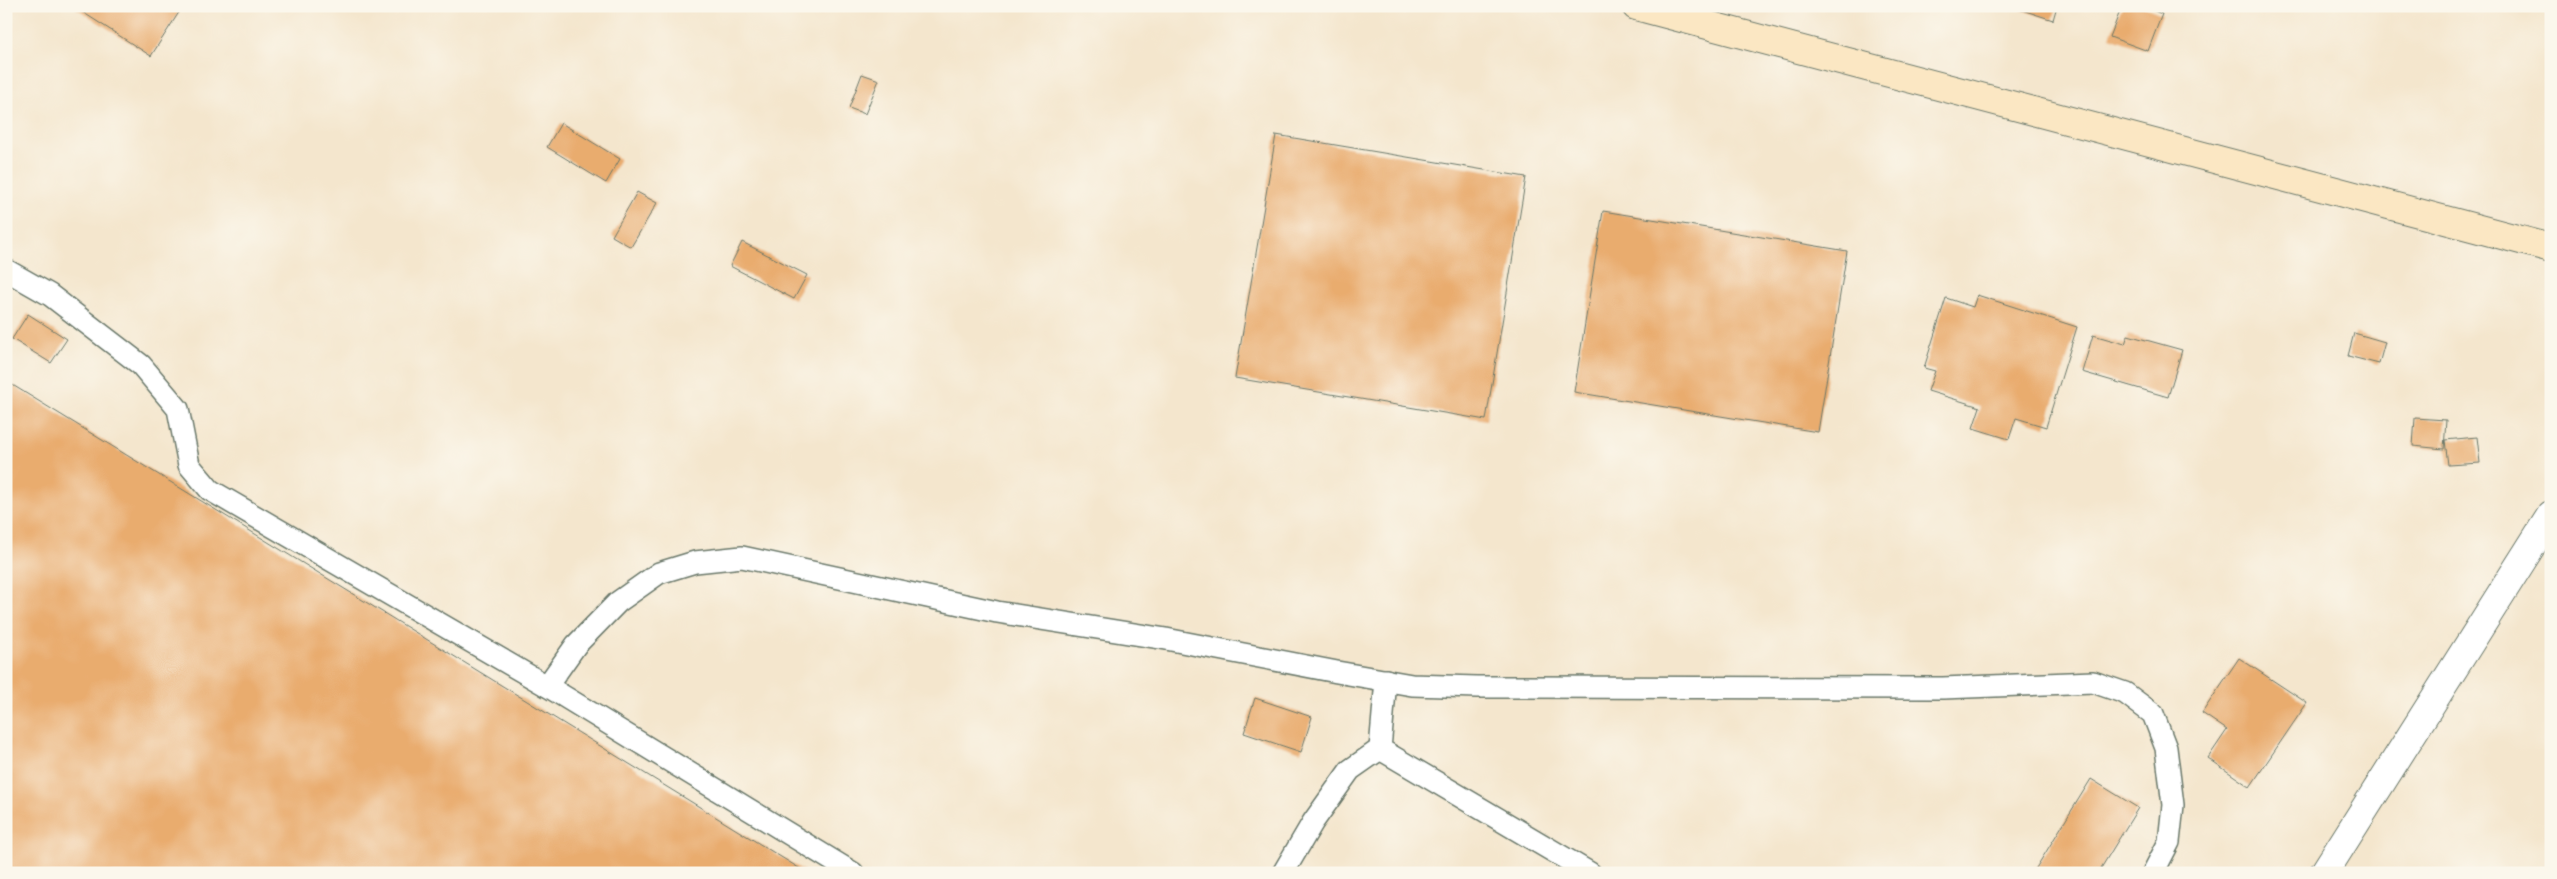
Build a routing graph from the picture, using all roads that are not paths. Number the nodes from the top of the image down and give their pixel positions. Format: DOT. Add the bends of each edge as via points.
graph roads {
  1 [pos="1636,6"];
  2 [pos="2551,248"];
  3 [pos="6,270"];
  4 [pos="2551,515"];
  5 [pos="1386,680"];
  6 [pos="547,686"];
  7 [pos="1380,749"];
  8 [pos="853,873"];
  9 [pos="1283,873"];
  10 [pos="1590,873"];
  11 [pos="2153,873"];
  12 [pos="2324,873"];
  1 -- 2 [label="main road"];
  3 -- 6 [label="lane" via="50,295 140,365 178,409 189,465 210,490"];
  4 -- 12 [label="street"];
  5 -- 6 [label="lane" via="1166,639 997,612 742,557 695,562 660,573 618,602 576,644"];
  5 -- 7 [label="lane"];
  5 -- 11 [label="lane" via="1477,687 1943,688 2093,682 2125,693 2153,714 2166,748 2173,805 2169,842"];
  6 -- 8 [label="lane"];
  7 -- 9 [label="lane" via="1350,770 1313,822"];
  7 -- 10 [label="lane"];
}
